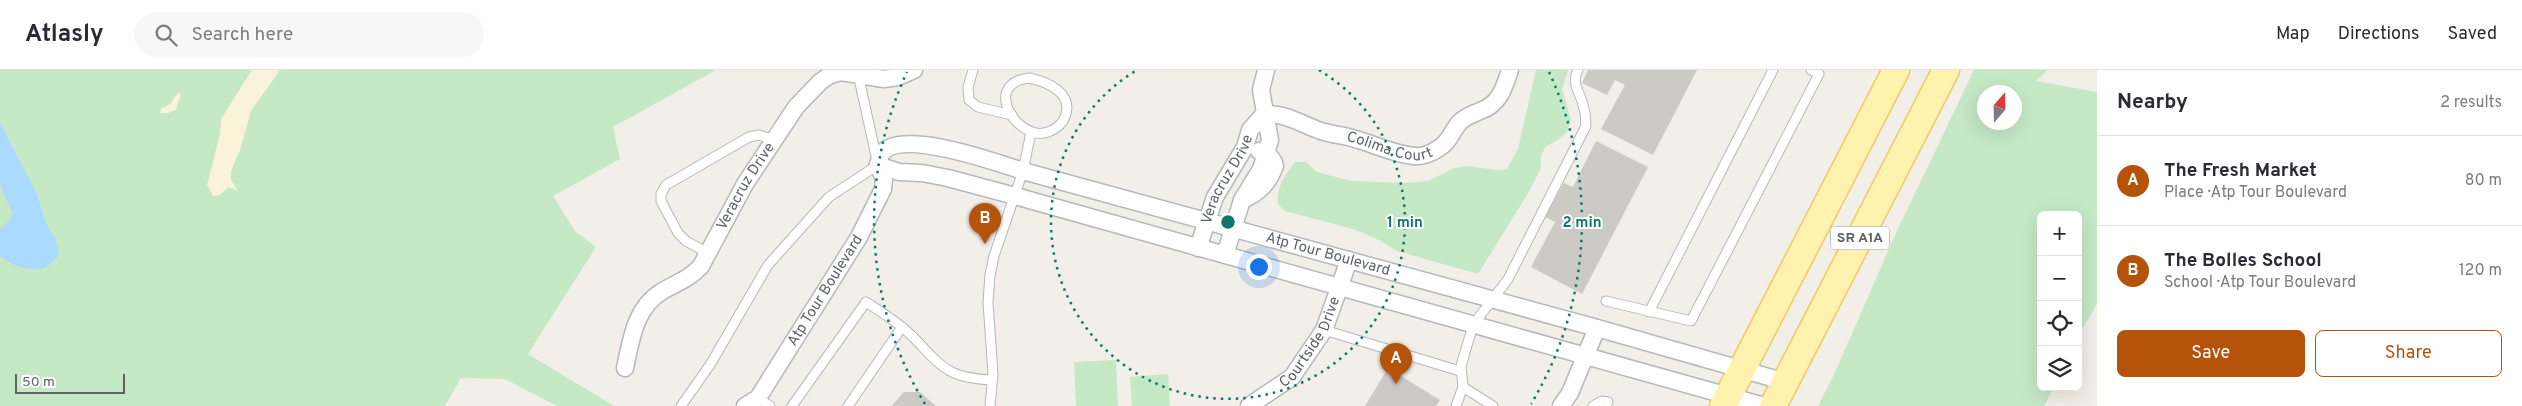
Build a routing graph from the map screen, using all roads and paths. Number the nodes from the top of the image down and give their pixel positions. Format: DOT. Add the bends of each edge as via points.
graph roads {
  1 [pos="914,70"];
  2 [pos="973,70"];
  3 [pos="1266,70"];
  4 [pos="1510,70"];
  5 [pos="1578,70"];
  6 [pos="1773,70"];
  7 [pos="1811,70"];
  8 [pos="1896,70"];
  9 [pos="1946,70"];
  10 [pos="858,74"];
  11 [pos="1264,114"];
  12 [pos="1012,115"];
  13 [pos="1031,132"];
  14 [pos="774,140"];
  15 [pos="1245,147"];
  16 [pos="1266,154"];
  17 [pos="878,165"];
  18 [pos="1023,171"];
  19 [pos="1230,171"];
  20 [pos="1251,183"];
  21 [pos="1015,196"];
  22 [pos="1242,200"];
  23 [pos="1205,221"];
  24 [pos="1232,228"];
  25 [pos="1198,248"];
  26 [pos="708,253"];
  27 [pos="1225,255"];
  28 [pos="1349,260"];
  29 [pos="1340,288"];
  30 [pos="1491,300"];
  31 [pos="1606,301"];
  32 [pos="1649,312"];
  33 [pos="1473,325"];
  34 [pos="902,327"];
  35 [pos="1597,328"];
  36 [pos="1324,330"];
  37 [pos="1586,357"];
  38 [pos="625,368"];
  39 [pos="1742,370"];
  40 [pos="1460,371"];
  41 [pos="992,380"];
  42 [pos="1786,382"];
  43 [pos="1463,388"];
  44 [pos="1726,401"];
  45 [pos="1608,402"];
  46 [pos="757,403"];
  47 [pos="682,406"];
  48 [pos="792,406"];
  49 [pos="848,406"];
  50 [pos="990,406"];
  51 [pos="1249,406"];
  52 [pos="1456,406"];
  53 [pos="1493,406"];
  54 [pos="1561,406"];
  55 [pos="1593,406"];
  56 [pos="1764,406"];
  57 [pos="1772,406"];
  1 -- 10 [label="street, Veracruz Drive" via="884,79"];
  2 -- 12 [label="lane" via="968,87 969,100 978,107"];
  3 -- 11 [label="street, Veracruz Drive" via="1261,90"];
  4 -- 11 [label="street, Colima Court" via="1496,102 1460,122 1440,148 1415,156 1317,130 1285,116"];
  5 -- 30 [label="lane" via="1574,78 1586,126 1508,280"];
  6 -- 32 [label="lane"];
  7 -- 32 [label="lane" via="1819,74 1691,322"];
  8 -- 39 [label="main road, SR A1A"];
  9 -- 42 [label="main road, SR A1A"];
  10 -- 14 [label="street, Veracruz Drive" via="841,72 820,82 796,107"];
  10 -- 17 [label="lane"];
  11 -- 15 [label="street, Veracruz Drive" via="1250,130"];
  11 -- 16 [label="street, Veracruz Drive" via="1270,140"];
  12 -- 13 [label="lane"];
  12 -- 13 [label="lane" via="1006,108 1005,98 1008,85 1016,79 1039,80 1062,94 1068,106 1059,126 1046,133"];
  13 -- 18 [label="lane"];
  14 -- 26 [label="street, Veracruz Drive" via="745,184"];
  14 -- 26 [label="lane" via="749,137 672,180 664,189 661,201 678,233"];
  15 -- 16 [label="street"];
  15 -- 19 [label="street, Veracruz Drive"];
  16 -- 20 [label="street, Veracruz Drive"];
  16 -- 22 [label="street" via="1274,161 1272,175 1256,194"];
  17 -- 18 [label="street, Atp Tour Boulevard" via="882,153 906,144 929,145"];
  17 -- 21 [label="street, Atp Tour Boulevard" via="899,172 922,172"];
  17 -- 46 [label="street, Atp Tour Boulevard" via="884,179 883,189 863,229"];
  17 -- 47 [label="lane" via="829,197 768,265 710,365"];
  18 -- 21 [label="lane"];
  18 -- 23 [label="street, Atp Tour Boulevard"];
  19 -- 20 [label="street"];
  19 -- 23 [label="street, Veracruz Drive"];
  20 -- 22 [label="street, Veracruz Drive"];
  21 -- 25 [label="street, Atp Tour Boulevard"];
  21 -- 41 [label="lane" via="990,275 988,302"];
  22 -- 24 [label="street, Veracruz Drive"];
  23 -- 24 [label="street, Atp Tour Boulevard"];
  23 -- 25 [label="street, Veracruz Drive"];
  24 -- 27 [label="street, Veracruz Drive"];
  24 -- 28 [label="street, Atp Tour Boulevard"];
  25 -- 27 [label="street, Atp Tour Boulevard"];
  26 -- 38 [label="street, Veracruz Drive" via="691,276 662,292 639,315"];
  27 -- 29 [label="street, Atp Tour Boulevard"];
  28 -- 29 [label="street, Courtside Drive"];
  28 -- 30 [label="street, Atp Tour Boulevard"];
  29 -- 33 [label="street, Atp Tour Boulevard"];
  29 -- 36 [label="street, Courtside Drive"];
  30 -- 33 [label="lane"];
  30 -- 35 [label="street, Atp Tour Boulevard"];
  31 -- 32 [label="lane"];
  33 -- 37 [label="street, Atp Tour Boulevard"];
  33 -- 40 [label="lane"];
  34 -- 41 [label="lane" via="941,367 972,379"];
  34 -- 48 [label="lane" via="866,302"];
  34 -- 49 [label="lane"];
  35 -- 37 [label="street"];
  35 -- 39 [label="street, Atp Tour Boulevard"];
  36 -- 40 [label="lane"];
  36 -- 51 [label="street, Courtside Drive" via="1292,376"];
  37 -- 44 [label="street, Atp Tour Boulevard"];
  37 -- 54 [label="street"];
  39 -- 42 [label="street, Atp Tour Boulevard"];
  39 -- 44 [label="main road, SR A1A"];
  40 -- 43 [label="lane"];
  41 -- 50 [label="lane"];
  42 -- 57 [label="main road, SR A1A"];
  43 -- 52 [label="lane"];
  43 -- 53 [label="lane"];
  44 -- 56 [label="street, Atp Tour Boulevard"];
  45 -- 55 [label="lane" via="1602,401"];
}
